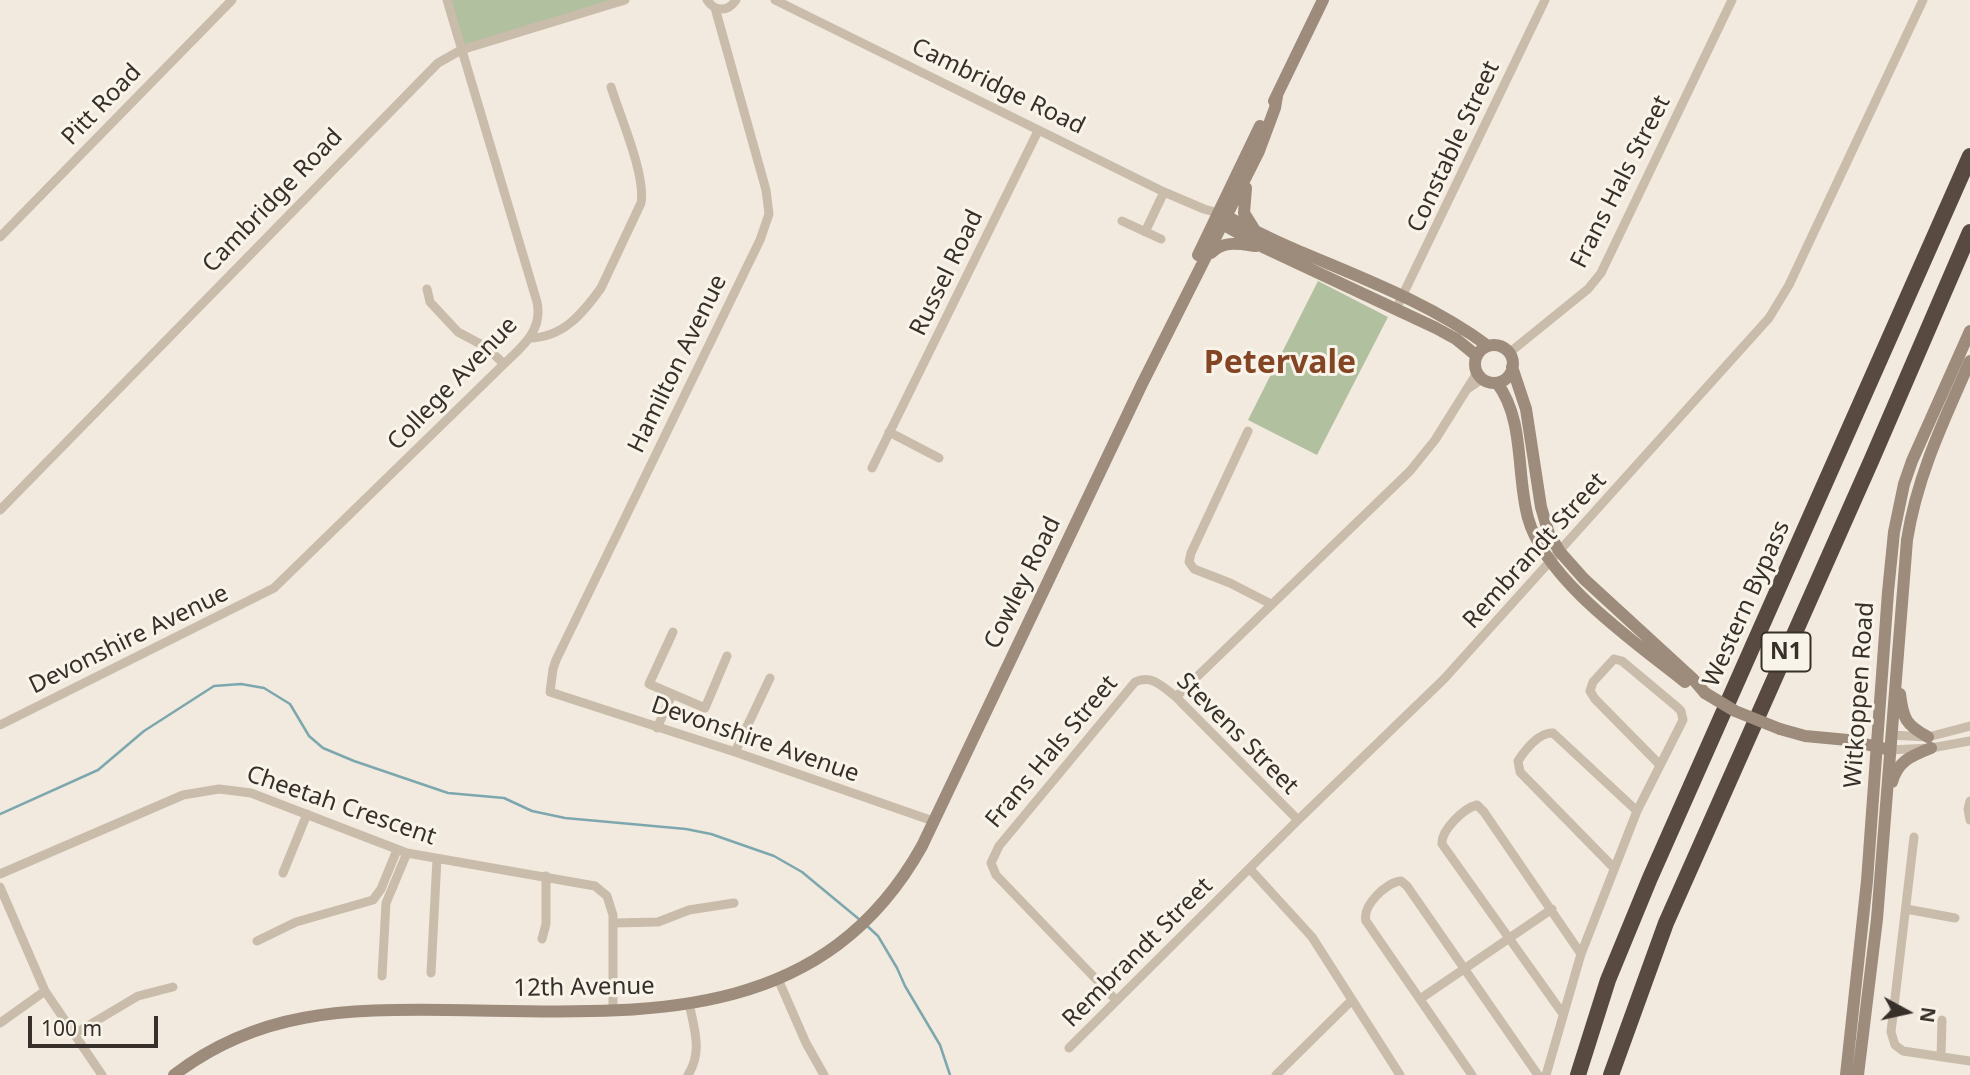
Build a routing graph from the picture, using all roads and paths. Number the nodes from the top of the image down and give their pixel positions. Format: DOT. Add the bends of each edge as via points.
graph roads {
  1 [pos="232,0"];
  2 [pos="447,0"];
  3 [pos="625,0"];
  4 [pos="707,0"];
  5 [pos="746,0"];
  6 [pos="775,0"];
  7 [pos="1323,0"];
  8 [pos="1545,0"];
  9 [pos="1732,0"];
  10 [pos="1923,0"];
  11 [pos="734,3"];
  12 [pos="715,8"];
  13 [pos="721,29"];
  14 [pos="461,50"];
  15 [pos="611,87"];
  16 [pos="1277,96"];
  17 [pos="1038,131"];
  18 [pos="1259,151"];
  19 [pos="1970,156"];
  20 [pos="1164,192"];
  21 [pos="1221,219"];
  22 [pos="1122,221"];
  23 [pos="1145,232"];
  24 [pos="1256,232"];
  25 [pos="1970,232"];
  26 [pos="0,237"];
  27 [pos="1161,239"];
  28 [pos="1263,247"];
  29 [pos="1203,262"];
  30 [pos="427,289"];
  31 [pos="1404,295"];
  32 [pos="1396,309"];
  33 [pos="1970,331"];
  34 [pos="529,338"];
  35 [pos="1488,346"];
  36 [pos="1509,353"];
  37 [pos="1477,356"];
  38 [pos="1970,361"];
  39 [pos="504,364"];
  40 [pos="1152,364"];
  41 [pos="1512,367"];
  42 [pos="1479,376"];
  43 [pos="1497,383"];
  44 [pos="1248,431"];
  45 [pos="889,432"];
  46 [pos="939,458"];
  47 [pos="872,468"];
  48 [pos="0,510"];
  49 [pos="1560,552"];
  50 [pos="1550,563"];
  51 [pos="274,587"];
  52 [pos="1270,604"];
  53 [pos="673,632"];
  54 [pos="1899,649"];
  55 [pos="726,656"];
  56 [pos="770,678"];
  57 [pos="1147,678"];
  58 [pos="1703,691"];
  59 [pos="672,695"];
  60 [pos="564,697"];
  61 [pos="1176,697"];
  62 [pos="0,725"];
  63 [pos="1970,726"];
  64 [pos="657,728"];
  65 [pos="1970,741"];
  66 [pos="1884,742"];
  67 [pos="1929,743"];
  68 [pos="735,752"];
  69 [pos="1660,765"];
  70 [pos="1888,795"];
  71 [pos="1970,801"];
  72 [pos="1637,811"];
  73 [pos="307,814"];
  74 [pos="1298,820"];
  75 [pos="1970,820"];
  76 [pos="933,821"];
  77 [pos="1914,837"];
  78 [pos="402,851"];
  79 [pos="437,859"];
  80 [pos="1614,868"];
  81 [pos="1250,869"];
  82 [pos="283,873"];
  83 [pos="0,874"];
  84 [pos="546,876"];
  85 [pos="0,887"];
  86 [pos="734,903"];
  87 [pos="1552,909"];
  88 [pos="1906,909"];
  89 [pos="1955,918"];
  90 [pos="614,923"];
  91 [pos="542,939"];
  92 [pos="1508,939"];
  93 [pos="257,941"];
  94 [pos="1581,954"];
  95 [pos="1463,969"];
  96 [pos="431,973"];
  97 [pos="382,976"];
  98 [pos="778,979"];
  99 [pos="173,987"];
  100 [pos="45,991"];
  101 [pos="1420,999"];
  102 [pos="1116,1000"];
  103 [pos="1352,1000"];
  104 [pos="689,1003"];
  105 [pos="613,1011"];
  106 [pos="1563,1014"];
  107 [pos="1942,1020"];
  108 [pos="0,1023"];
  109 [pos="74,1034"];
  110 [pos="1069,1048"];
  111 [pos="1941,1057"];
  112 [pos="1970,1061"];
  113 [pos="103,1075"];
  114 [pos="174,1075"];
  115 [pos="688,1075"];
  116 [pos="824,1075"];
  117 [pos="1276,1075"];
  118 [pos="1400,1075"];
  119 [pos="1472,1075"];
  120 [pos="1538,1075"];
  121 [pos="1546,1075"];
  122 [pos="1578,1075"];
  123 [pos="1611,1075"];
  124 [pos="1846,1075"];
  125 [pos="1858,1075"];
  1 -- 26 [label="street, Pitt Road"];
  2 -- 14 [label="street, College Avenue"];
  3 -- 14 [label="street, Cambridge Road"];
  4 -- 12 [label="street"];
  5 -- 11 [label="street"];
  6 -- 17 [label="street, Cambridge Road"];
  7 -- 16 [label="street, Cowley Road"];
  8 -- 31 [label="street, Constable Street"];
  9 -- 36 [label="street, Frans Hals Street" via="1601,273 1588,289"];
  10 -- 49 [label="street, Rembrandt Street" via="1774,310"];
  11 -- 12 [label="street" via="723,10"];
  11 -- 13 [label="street"];
  12 -- 13 [label="street, Hamilton Avenue"];
  13 -- 60 [label="street, Hamilton Avenue" via="769,214 556,660 550,692"];
  14 -- 34 [label="street, College Avenue" via="537,302 537,324"];
  14 -- 48 [label="street, Cambridge Road" via="429,71"];
  15 -- 34 [label="street" via="639,174 641,203 595,296 562,331"];
  16 -- 18 [label="street, Cowley Road"];
  16 -- 21 [label="street, Cowley Road"];
  17 -- 20 [label="street, Cambridge Road"];
  17 -- 45 [label="street, Russel Road"];
  18 -- 21 [label="street, Cowley Road"];
  18 -- 24 [label="street" via="1243,206"];
  19 -- 122 [label="highway, Western Bypass / N1" via="1650,878 1608,980"];
  20 -- 21 [label="street, Cambridge Road"];
  20 -- 23 [label="street"];
  21 -- 24 [label="street, Cambridge Road"];
  21 -- 28 [label="street, Cambridge Road"];
  21 -- 29 [label="street, Cowley Road"];
  21 -- 40 [label="street, Cowley Road" via="1154,350"];
  22 -- 23 [label="street"];
  23 -- 27 [label="street"];
  24 -- 31 [label="street, Cambridge Road"];
  25 -- 123 [label="highway, N1" via="1666,923"];
  28 -- 29 [label="street" via="1222,244"];
  28 -- 32 [label="street, Cambridge Road"];
  29 -- 40 [label="street, Cowley Road"];
  30 -- 39 [label="street" via="430,302 458,332 486,347"];
  31 -- 32 [label="street, Constable Street"];
  31 -- 35 [label="street, Cambridge Road"];
  32 -- 37 [label="street, Cambridge Road"];
  33 -- 66 [label="street, Witkoppen Road" via="1916,450 1894,532"];
  34 -- 39 [label="street, College Avenue"];
  35 -- 36 [label="street" via="1500,346"];
  35 -- 37 [label="street"];
  36 -- 41 [label="street"];
  37 -- 42 [label="street"];
  38 -- 54 [label="street, Witkoppen Road" via="1914,499"];
  39 -- 51 [label="street, College Avenue"];
  40 -- 76 [label="street, Cowley Road"];
  41 -- 43 [label="street"];
  41 -- 49 [label="street" via="1526,409 1543,515"];
  42 -- 43 [label="street"];
  42 -- 52 [label="street" via="1410,471"];
  43 -- 50 [label="street" via="1512,416 1528,519"];
  44 -- 52 [label="street" via="1189,562 1194,569"];
  45 -- 46 [label="street"];
  45 -- 47 [label="street, Russel Road"];
  49 -- 50 [label="street, Rembrandt Street"];
  49 -- 58 [label="street"];
  50 -- 58 [label="street" via="1621,631 1689,686"];
  50 -- 74 [label="street, Rembrandt Street" via="1444,679"];
  51 -- 62 [label="street, Devonshire Avenue"];
  52 -- 61 [label="street"];
  53 -- 59 [label="street" via="649,684"];
  54 -- 66 [label="street, Witkoppen Road"];
  54 -- 67 [label="street" via="1903,715"];
  55 -- 59 [label="street" via="705,708"];
  56 -- 68 [label="street"];
  57 -- 61 [label="street, Stevens Street"];
  57 -- 102 [label="street, Frans Hals Street" via="1135,682 999,845 991,863 996,875"];
  58 -- 66 [label="street, bridge" via="1735,711 1780,729 1805,736"];
  59 -- 64 [label="street"];
  60 -- 64 [label="street, Devonshire Avenue"];
  61 -- 74 [label="street, Stevens Street"];
  63 -- 67 [label="street"];
  64 -- 68 [label="street, Devonshire Avenue"];
  65 -- 67 [label="street"];
  66 -- 67 [label="street"];
  66 -- 67 [label="street"];
  66 -- 70 [label="street, Witkoppen Road"];
  66 -- 124 [label="street, Witkoppen Road"];
  67 -- 70 [label="street" via="1902,762"];
  68 -- 76 [label="street, Devonshire Avenue"];
  69 -- 69 [label="street" via="1681,726 1681,711 1614,659 1590,691"];
  69 -- 72 [label="street"];
  70 -- 125 [label="street, Witkoppen Road"];
  71 -- 75 [label="street"];
  72 -- 80 [label="street"];
  72 -- 80 [label="street" via="1553,733 1541,736 1518,761 1520,772"];
  73 -- 78 [label="street, Cheetah Crescent"];
  73 -- 82 [label="street"];
  73 -- 83 [label="street, Cheetah Crescent" via="243,791 201,790"];
  74 -- 81 [label="street, Rembrandt Street"];
  76 -- 98 [label="street, 12th Avenue" via="915,858 870,917 818,960"];
  77 -- 88 [label="street"];
  78 -- 79 [label="street, Cheetah Crescent"];
  78 -- 93 [label="street" via="373,900 296,922"];
  78 -- 97 [label="street" via="386,903"];
  79 -- 84 [label="street, Cheetah Crescent"];
  79 -- 96 [label="street"];
  80 -- 94 [label="street"];
  81 -- 102 [label="street, Rembrandt Street"];
  81 -- 103 [label="street" via="1312,937"];
  84 -- 90 [label="street, Cheetah Crescent" via="601,890 611,905"];
  84 -- 91 [label="street"];
  85 -- 100 [label="street"];
  86 -- 90 [label="street" via="658,922"];
  87 -- 92 [label="street"];
  87 -- 92 [label="street" via="1484,811 1477,805 1470,807 1446,831 1442,844"];
  87 -- 94 [label="street"];
  88 -- 89 [label="street"];
  88 -- 111 [label="street" via="1892,1039 1903,1051"];
  90 -- 105 [label="street, Cheetah Crescent"];
  92 -- 95 [label="street"];
  92 -- 106 [label="street"];
  94 -- 106 [label="street"];
  95 -- 101 [label="street"];
  95 -- 101 [label="street" via="1407,886 1393,882 1367,906 1365,916"];
  95 -- 120 [label="street"];
  98 -- 104 [label="street, 12th Avenue"];
  98 -- 116 [label="street"];
  99 -- 109 [label="street" via="138,996"];
  100 -- 108 [label="street"];
  100 -- 109 [label="street"];
  101 -- 119 [label="street"];
  102 -- 110 [label="street, Rembrandt Street"];
  103 -- 117 [label="street"];
  103 -- 118 [label="street"];
  104 -- 105 [label="street, 12th Avenue"];
  104 -- 115 [label="street" via="697,1046"];
  105 -- 114 [label="street, 12th Avenue" via="317,1014 247,1034"];
  106 -- 121 [label="street"];
  107 -- 111 [label="street"];
  109 -- 113 [label="street"];
  111 -- 112 [label="street"];
}
